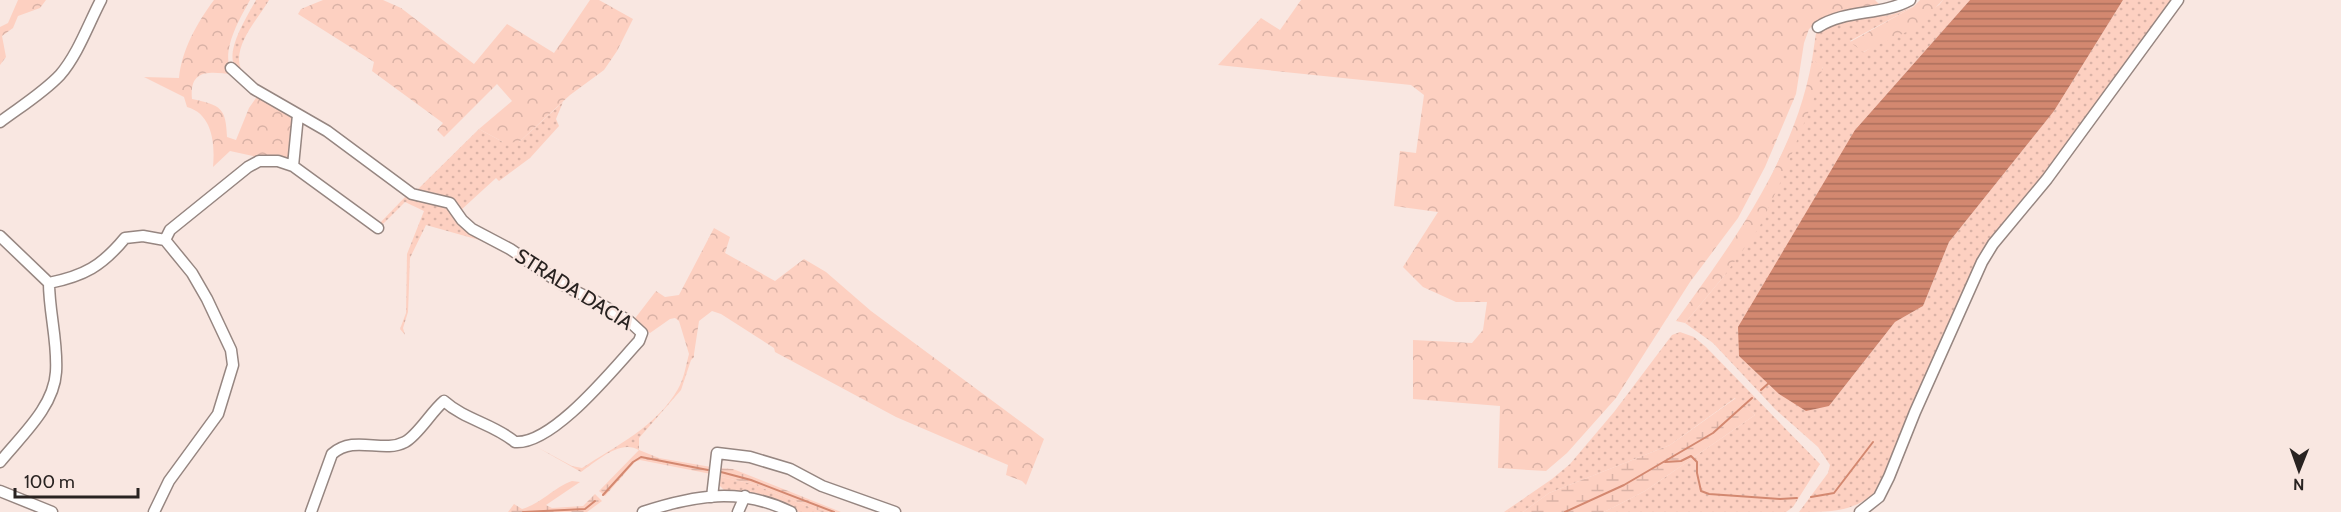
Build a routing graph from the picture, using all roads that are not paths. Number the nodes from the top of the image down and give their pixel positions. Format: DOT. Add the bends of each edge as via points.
graph roads {
  1 [pos="101,0"];
  2 [pos="1910,0"];
  3 [pos="2178,0"];
  4 [pos="1818,27"];
  5 [pos="231,68"];
  6 [pos="298,115"];
  7 [pos="0,122"];
  8 [pos="293,166"];
  9 [pos="378,228"];
  10 [pos="0,236"];
  11 [pos="165,240"];
  12 [pos="49,283"];
  13 [pos="0,462"];
  14 [pos="0,491"];
  15 [pos="712,496"];
  16 [pos="745,496"];
  17 [pos="36,510"];
  18 [pos="52,512"];
  19 [pos="154,512"];
  20 [pos="311,512"];
  21 [pos="643,512"];
  22 [pos="738,512"];
  23 [pos="791,512"];
  24 [pos="895,512"];
  25 [pos="1860,512"];
  1 -- 7 [label="street" via="61,73"];
  2 -- 4 [label="street" via="1900,6 1834,19"];
  3 -- 25 [label="street" via="2047,179 1993,244 1889,477 1879,497"];
  5 -- 6 [label="street" via="254,89"];
  6 -- 8 [label="street"];
  6 -- 20 [label="street, STRADA DACIA" via="327,131 412,194 450,203 472,229 629,321 639,329 641,337 588,399 531,440 515,442 453,410 444,401 406,442 338,449 332,454"];
  8 -- 9 [label="street"];
  8 -- 11 [label="street" via="267,160 248,167 170,230"];
  10 -- 12 [label="street"];
  11 -- 12 [label="street" via="125,238 87,273"];
  11 -- 19 [label="street" via="207,299 231,350 233,365 218,414 169,481"];
  12 -- 13 [label="street" via="57,364 54,386 41,411"];
  14 -- 17 [label="street"];
  15 -- 16 [label="street"];
  15 -- 21 [label="street"];
  15 -- 24 [label="street" via="717,453 732,453 790,470"];
  16 -- 22 [label="street"];
  16 -- 23 [label="street"];
  17 -- 18 [label="street"];
}
